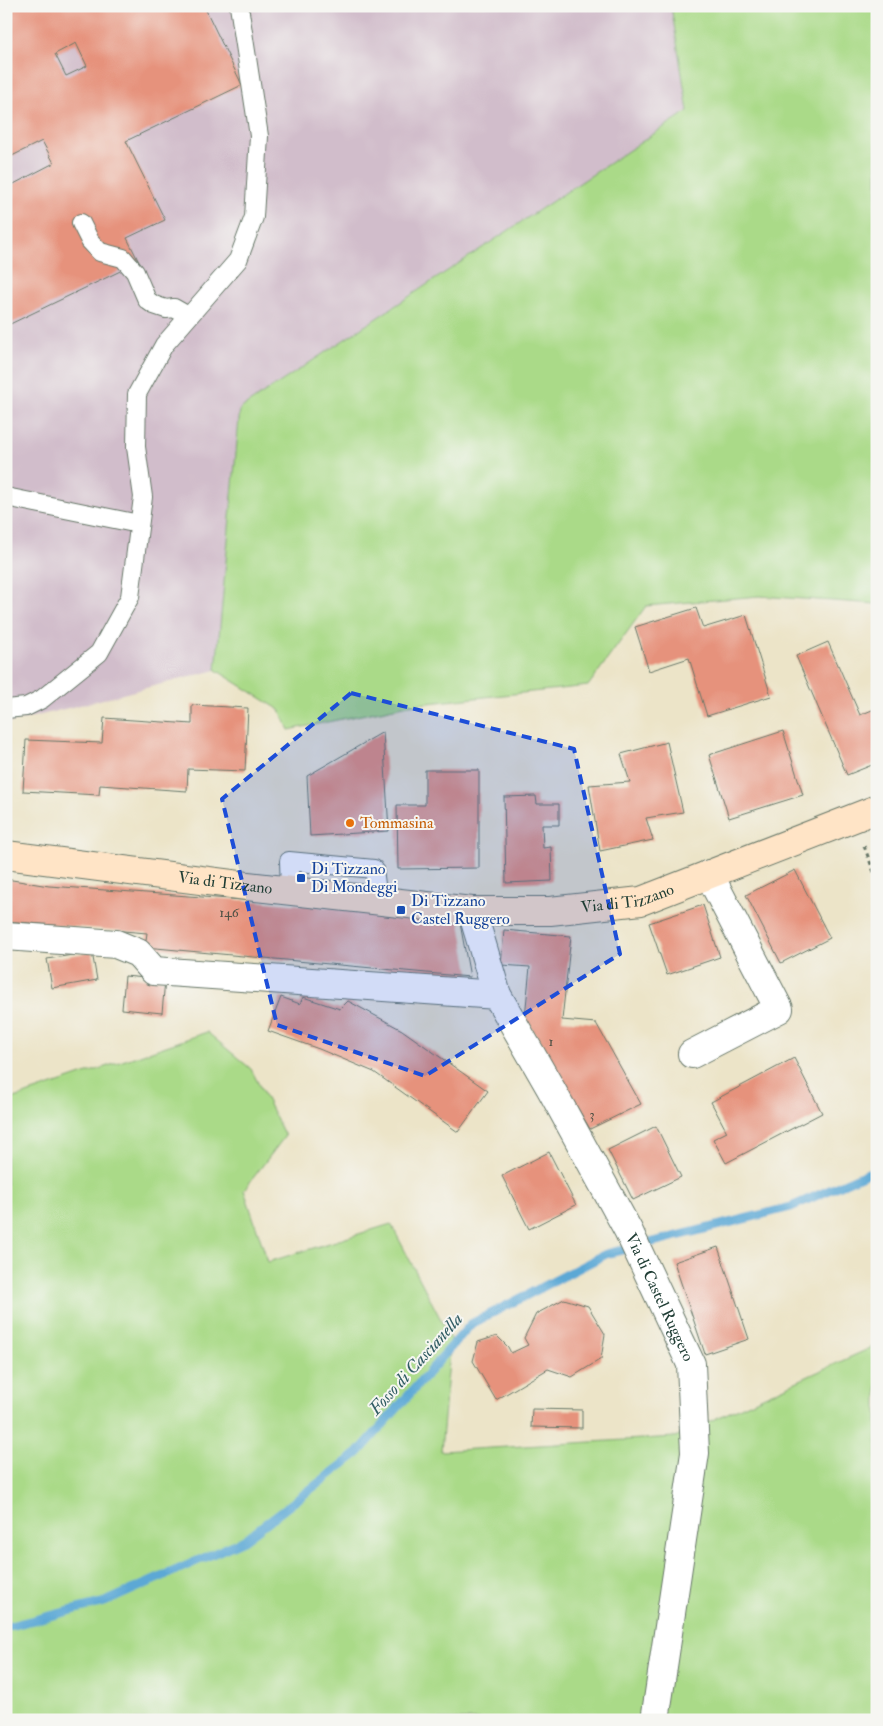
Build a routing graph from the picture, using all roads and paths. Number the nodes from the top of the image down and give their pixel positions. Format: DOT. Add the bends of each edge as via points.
graph roads {
  1 [pos="239,6"];
  2 [pos="81,223"];
  3 [pos="188,316"];
  4 [pos="6,497"];
  5 [pos="139,524"];
  6 [pos="6,709"];
  7 [pos="865,813"];
  8 [pos="6,855"];
  9 [pos="709,874"];
  10 [pos="877,880"];
  11 [pos="472,911"];
  12 [pos="6,936"];
  13 [pos="497,995"];
  14 [pos="692,1054"];
  15 [pos="655,1720"];
  1 -- 3 [label="lane" via="259,136 254,217 238,260"];
  2 -- 3 [label="lane" via="100,252 123,258 135,272 147,300"];
  3 -- 5 [label="lane" via="164,345 137,394 136,447 143,497"];
  4 -- 5 [label="lane"];
  5 -- 6 [label="lane" via="130,597 99,653 42,699 26,707"];
  7 -- 9 [label="main road, Via di Tizzano"];
  7 -- 10 [label="path"];
  8 -- 11 [label="main road, Via di Tizzano"];
  9 -- 11 [label="main road, Via di Tizzano" via="641,901 550,911"];
  9 -- 14 [label="street" via="779,1009"];
  11 -- 13 [label="street, Via di Castel Ruggero"];
  12 -- 13 [label="street" via="116,944 138,953 154,972"];
  13 -- 15 [label="street, Via di Castel Ruggero" via="628,1230 691,1364 695,1453"];
}
